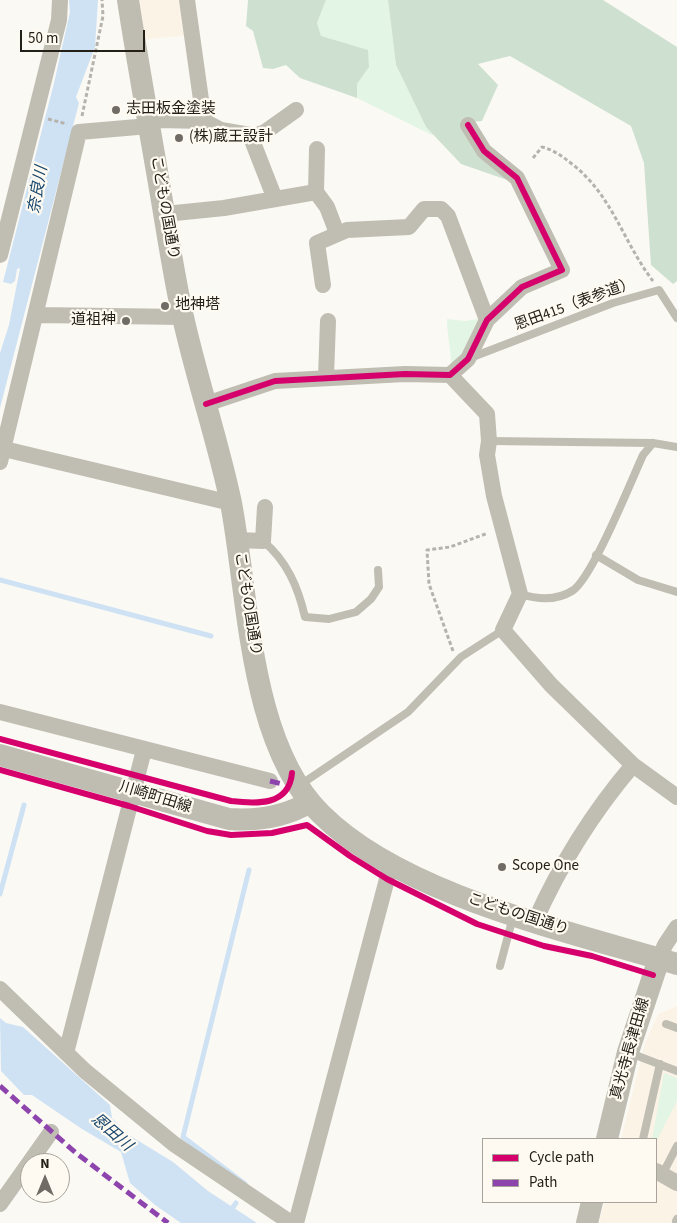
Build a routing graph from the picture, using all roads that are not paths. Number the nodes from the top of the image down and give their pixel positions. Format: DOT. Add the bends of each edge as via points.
graph roads {
  1 [pos="60,0"];
  2 [pos="128,0"];
  3 [pos="187,0"];
  4 [pos="296,110"];
  5 [pos="204,121"];
  6 [pos="468,125"];
  7 [pos="149,126"];
  8 [pos="251,137"];
  9 [pos="317,149"];
  10 [pos="316,192"];
  11 [pos="275,199"];
  12 [pos="165,214"];
  13 [pos="337,233"];
  14 [pos="0,255"];
  15 [pos="323,285"];
  16 [pos="36,315"];
  17 [pos="183,317"];
  18 [pos="677,318"];
  19 [pos="487,320"];
  20 [pos="328,321"];
  21 [pos="468,359"];
  22 [pos="450,375"];
  23 [pos="326,377"];
  24 [pos="206,404"];
  25 [pos="489,441"];
  26 [pos="653,443"];
  27 [pos="677,447"];
  28 [pos="1,453"];
  29 [pos="231,503"];
  30 [pos="265,507"];
  31 [pos="237,540"];
  32 [pos="264,541"];
  33 [pos="596,556"];
  34 [pos="378,570"];
  35 [pos="677,592"];
  36 [pos="520,594"];
  37 [pos="503,630"];
  38 [pos="0,712"];
  39 [pos="144,750"];
  40 [pos="0,755"];
  41 [pos="632,765"];
  42 [pos="270,781"];
  43 [pos="133,792"];
  44 [pos="304,794"];
  45 [pos="677,797"];
  46 [pos="391,864"];
  47 [pos="524,918"];
  48 [pos="677,927"];
  49 [pos="668,962"];
  50 [pos="500,966"];
  51 [pos="0,989"];
  52 [pos="666,1024"];
  53 [pos="677,1028"];
  54 [pos="628,1052"];
  55 [pos="66,1053"];
  56 [pos="660,1064"];
  57 [pos="677,1071"];
  58 [pos="51,1132"];
  59 [pos="607,1138"];
  60 [pos="643,1138"];
  61 [pos="677,1146"];
  62 [pos="659,1173"];
  63 [pos="677,1183"];
  64 [pos="592,1203"];
  65 [pos="0,1204"];
  66 [pos="292,1223"];
  67 [pos="296,1223"];
  68 [pos="587,1223"];
  1 -- 14 [label="street" via="56,30"];
  2 -- 7 [label="main road, こどもの国通り"];
  3 -- 5 [label="street"];
  4 -- 8 [label="street" via="265,132"];
  5 -- 7 [label="street" via="158,120"];
  5 -- 8 [label="street" via="221,130"];
  6 -- 19 [label="street" via="484,151 517,178 562,270 522,287"];
  7 -- 12 [label="main road, こどもの国通り"];
  7 -- 16 [label="street" via="79,132"];
  8 -- 11 [label="street"];
  9 -- 10 [label="street"];
  10 -- 11 [label="street"];
  10 -- 13 [label="street" via="327,207"];
  11 -- 12 [label="street"];
  12 -- 17 [label="main road, こどもの国通り"];
  13 -- 15 [label="street" via="317,243"];
  13 -- 19 [label="street" via="410,227 424,209 441,209 448,216"];
  16 -- 17 [label="street"];
  16 -- 28 [label="street"];
  17 -- 24 [label="main road, こどもの国通り"];
  18 -- 21 [label="lane, 恩田415（表参道）" via="659,290 613,303"];
  19 -- 21 [label="street"];
  20 -- 23 [label="street"];
  21 -- 22 [label="street"];
  22 -- 23 [label="street"];
  22 -- 25 [label="street" via="487,414"];
  23 -- 24 [label="street" via="275,381"];
  24 -- 29 [label="main road, こどもの国通り"];
  25 -- 26 [label="lane"];
  25 -- 36 [label="street" via="487,455"];
  26 -- 27 [label="lane"];
  26 -- 33 [label="lane" via="643,455"];
  28 -- 29 [label="street"];
  29 -- 31 [label="main road, こどもの国通り"];
  30 -- 32 [label="street"];
  31 -- 32 [label="street"];
  31 -- 44 [label="main road, こどもの国通り" via="263,702 279,747"];
  32 -- 34 [label="lane" via="278,553 289,572 305,617 329,619 356,612 371,599 379,586"];
  33 -- 35 [label="lane" via="638,580"];
  33 -- 36 [label="lane" via="573,591 556,597 534,598"];
  36 -- 37 [label="street"];
  37 -- 41 [label="street" via="551,685"];
  37 -- 44 [label="lane" via="457,661 408,712"];
  38 -- 39 [label="street"];
  39 -- 42 [label="street"];
  39 -- 43 [label="street"];
  40 -- 43 [label="main road, 川崎町田線"];
  41 -- 45 [label="street"];
  41 -- 47 [label="street" via="599,805 546,897"];
  43 -- 44 [label="main road, 川崎町田線" via="212,815 246,820 292,811"];
  43 -- 55 [label="street"];
  44 -- 46 [label="main road, こどもの国通り" via="352,841"];
  46 -- 47 [label="main road, こどもの国通り" via="426,882"];
  46 -- 67 [label="street"];
  47 -- 49 [label="main road, こどもの国通り"];
  47 -- 50 [label="lane"];
  48 -- 49 [label="street" via="665,945"];
  49 -- 54 [label="main road, 真光寺長津田線"];
  51 -- 55 [label="street"];
  52 -- 53 [label="lane"];
  54 -- 56 [label="lane"];
  54 -- 59 [label="main road, 真光寺長津田線"];
  55 -- 66 [label="street" via="174,1144"];
  56 -- 57 [label="lane"];
  56 -- 60 [label="lane"];
  58 -- 65 [label="street"];
  61 -- 62 [label="lane"];
  62 -- 63 [label="street"];
  64 -- 68 [label="main road"];
}
